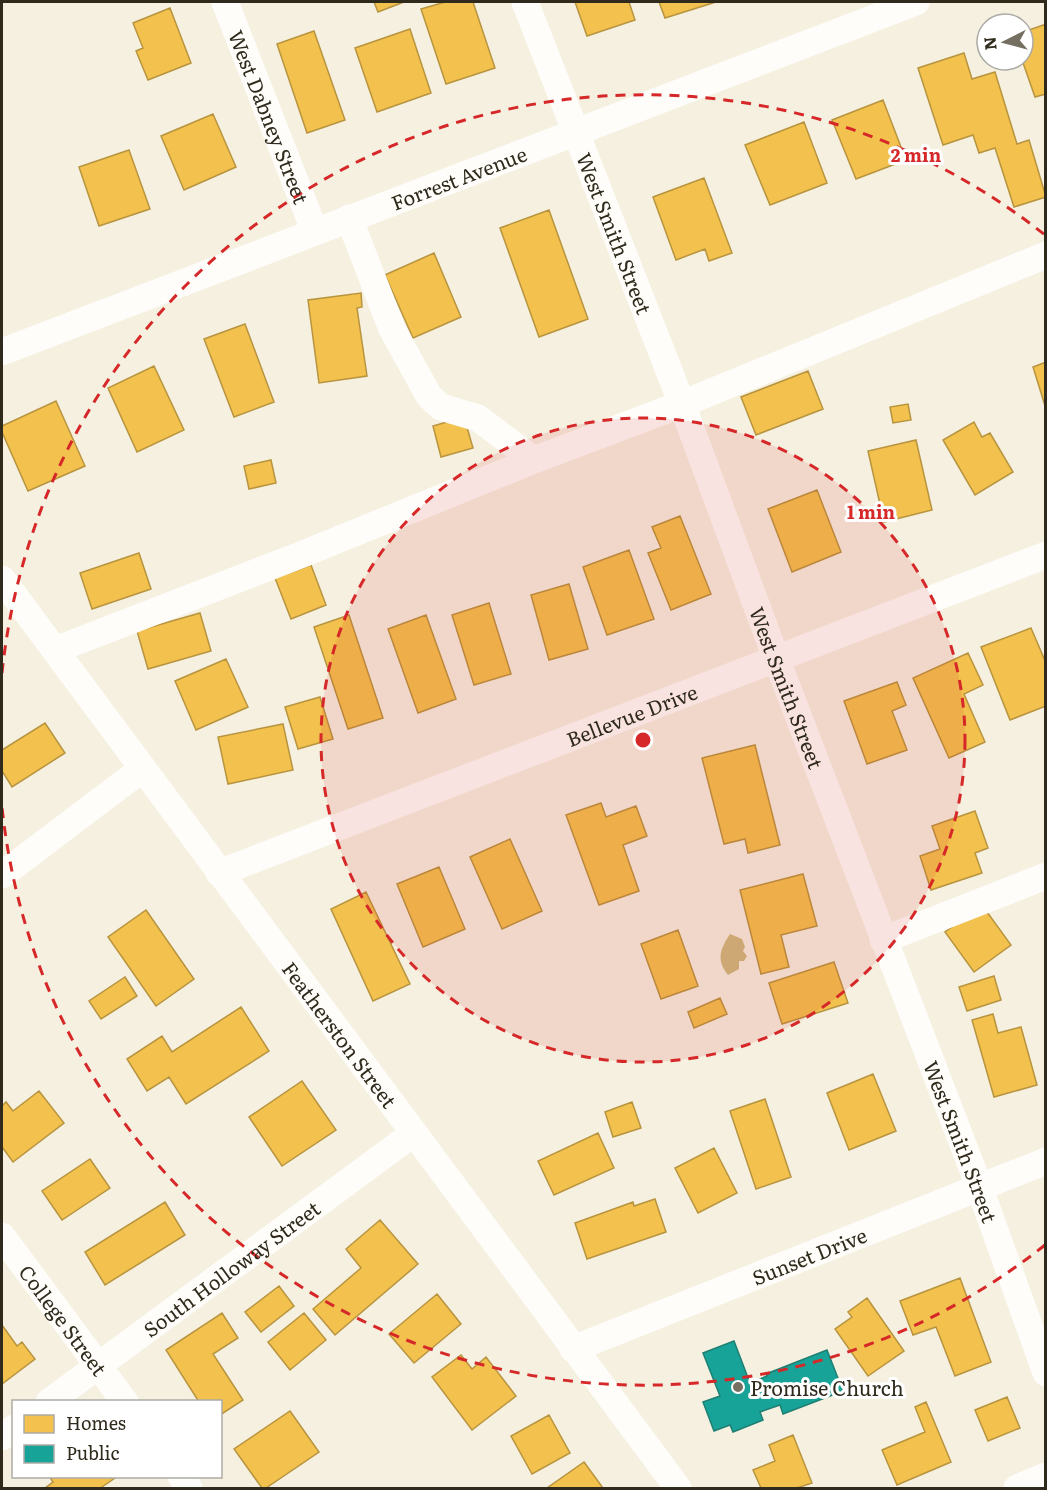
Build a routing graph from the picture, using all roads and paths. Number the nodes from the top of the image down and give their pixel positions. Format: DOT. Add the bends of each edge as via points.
graph roads {
  1 [pos="225,2"];
  2 [pos="525,2"];
  3 [pos="916,2"];
  4 [pos="872,9"];
  5 [pos="575,131"];
  6 [pos="349,218"];
  7 [pos="315,232"];
  8 [pos="1046,255"];
  9 [pos="2,352"];
  10 [pos="682,404"];
  11 [pos="534,460"];
  12 [pos="1046,555"];
  13 [pos="2,579"];
  14 [pos="55,650"];
  15 [pos="776,658"];
  16 [pos="142,769"];
  17 [pos="219,873"];
  18 [pos="2,875"];
  19 [pos="1046,876"];
  20 [pos="883,940"];
  21 [pos="414,1133"];
  22 [pos="1046,1161"];
  23 [pos="979,1186"];
  24 [pos="2,1236"];
  25 [pos="573,1349"];
  26 [pos="97,1365"];
  27 [pos="1046,1373"];
  28 [pos="50,1400"];
  29 [pos="123,1400"];
  30 [pos="1046,1476"];
  31 [pos="678,1488"];
  32 [pos="1017,1488"];
  1 -- 7 [label="street, West Dabney Street"];
  2 -- 5 [label="street, West Smith Street"];
  3 -- 4 [label="street, Forrest Avenue"];
  4 -- 5 [label="street, Forrest Avenue"];
  5 -- 6 [label="street, Forrest Avenue"];
  5 -- 10 [label="street, West Smith Street"];
  6 -- 7 [label="street, Forrest Avenue"];
  6 -- 11 [label="street" via="392,329 429,396 441,407 478,418"];
  7 -- 9 [label="street, Forrest Avenue"];
  8 -- 10 [label="street"];
  10 -- 11 [label="street"];
  10 -- 15 [label="street, West Smith Street"];
  11 -- 14 [label="street"];
  12 -- 15 [label="street, Bellevue Drive"];
  13 -- 14 [label="street, Featherston Street"];
  14 -- 16 [label="street, Featherston Street"];
  15 -- 17 [label="street, Bellevue Drive"];
  15 -- 20 [label="street, West Smith Street"];
  16 -- 17 [label="street, Featherston Street"];
  16 -- 18 [label="street"];
  17 -- 21 [label="street, Featherston Street"];
  19 -- 20 [label="street"];
  20 -- 23 [label="street, West Smith Street"];
  21 -- 25 [label="street, Featherston Street"];
  21 -- 26 [label="street, South Holloway Street"];
  22 -- 23 [label="street, Sunset Drive"];
  23 -- 25 [label="street, Sunset Drive"];
  23 -- 27 [label="street, West Smith Street"];
  24 -- 26 [label="street, College Street"];
  25 -- 31 [label="street, Featherston Street"];
  26 -- 28 [label="street, South Holloway Street"];
  26 -- 29 [label="street, College Street"];
  30 -- 32 [label="street"];
}
